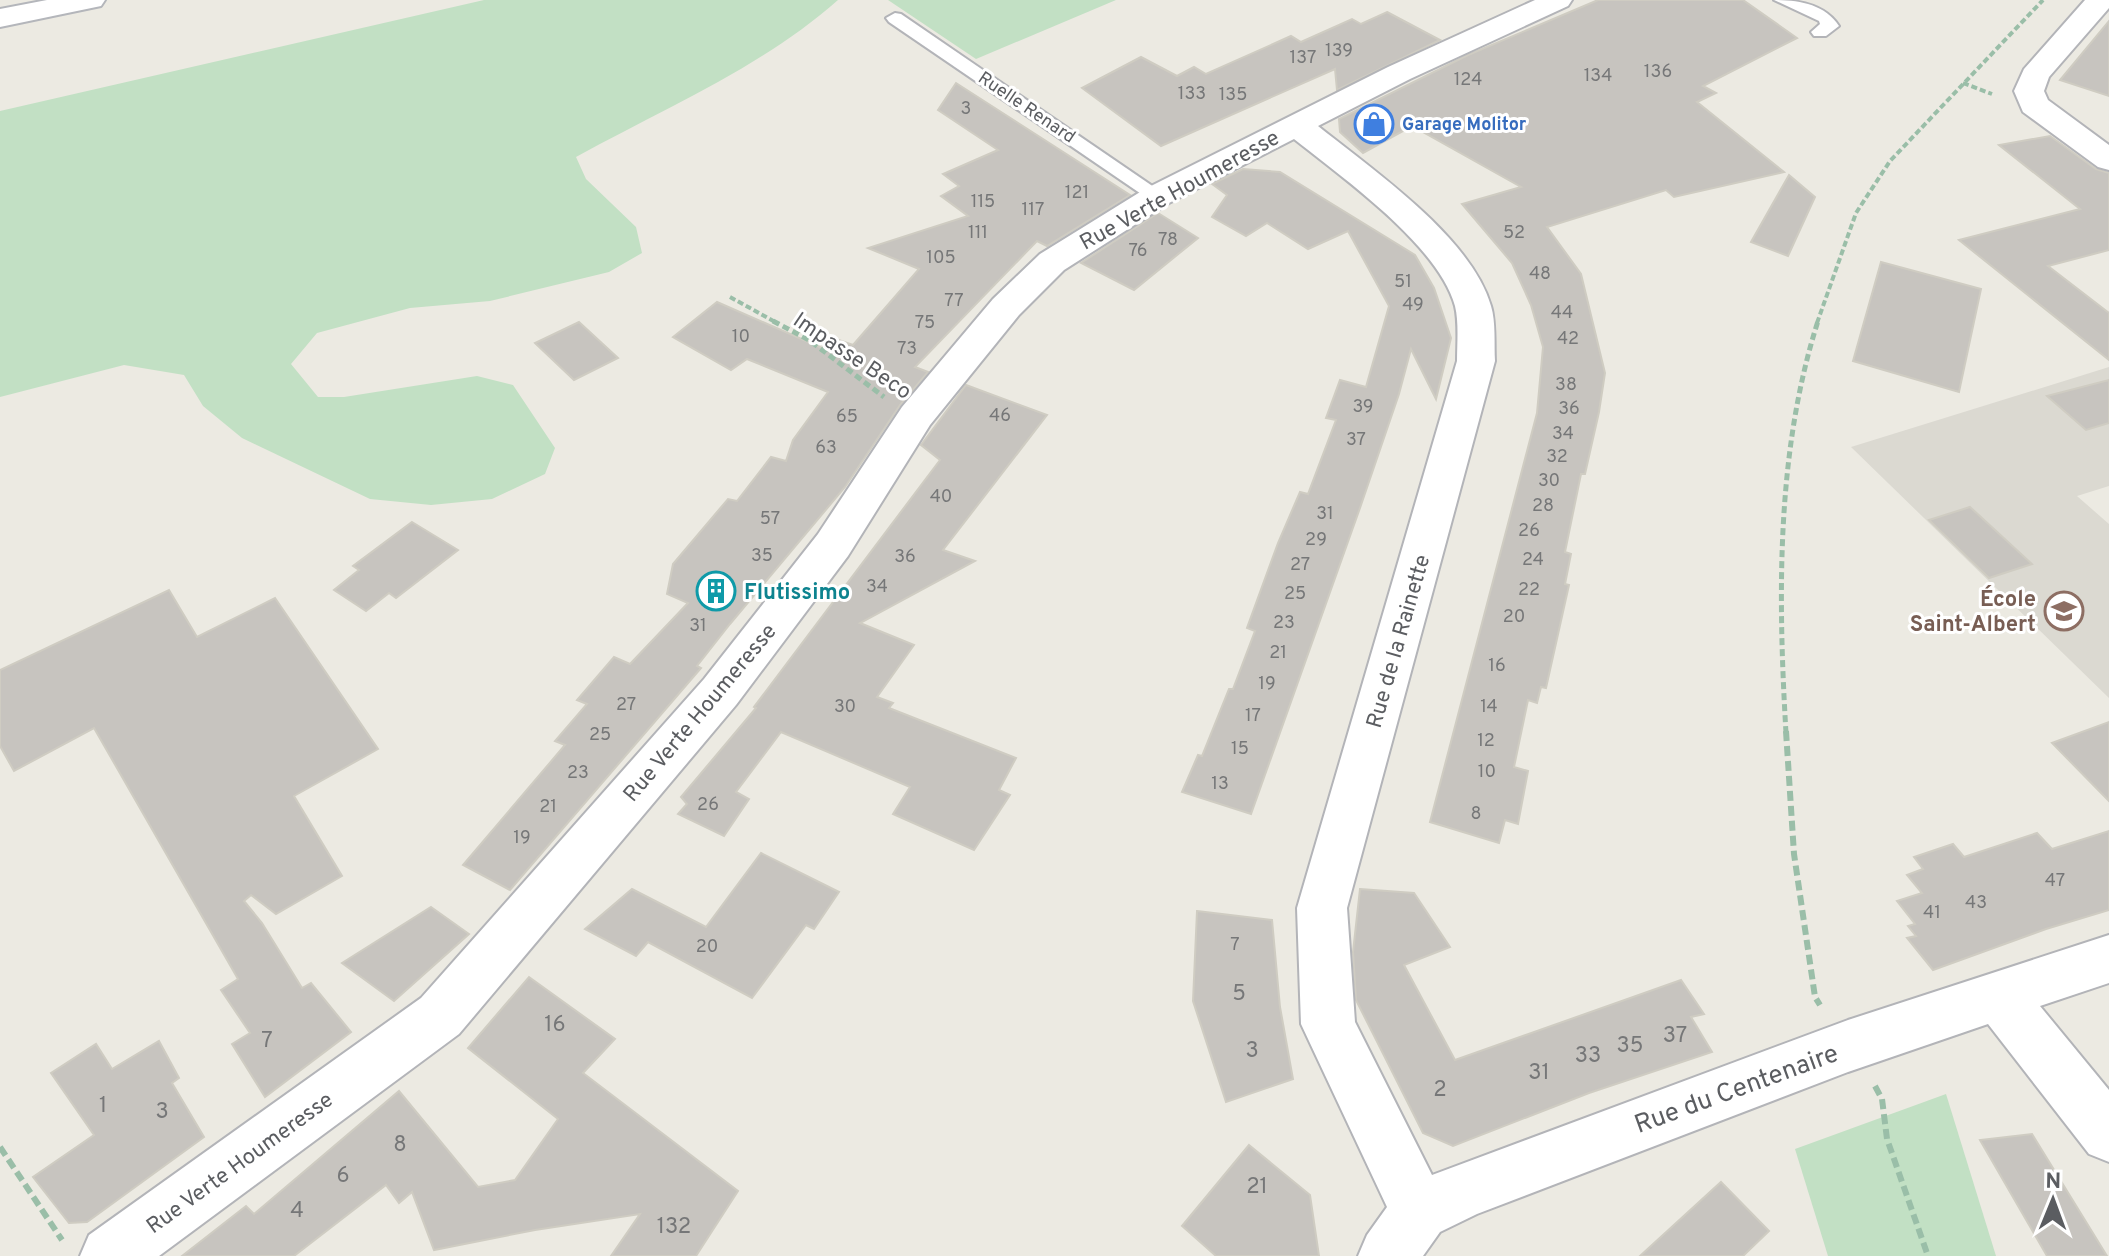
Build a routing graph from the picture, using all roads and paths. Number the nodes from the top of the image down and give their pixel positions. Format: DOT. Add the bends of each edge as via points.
graph roads {
  1 [pos="91,0"];
  2 [pos="1558,0"];
  3 [pos="1782,0"];
  4 [pos="2043,0"];
  5 [pos="2101,0"];
  6 [pos="0,18"];
  7 [pos="895,18"];
  8 [pos="1820,32"];
  9 [pos="1297,125"];
  10 [pos="2109,160"];
  11 [pos="1157,196"];
  12 [pos="730,297"];
  13 [pos="916,416"];
  14 [pos="2109,959"];
  15 [pos="1999,996"];
  16 [pos="1822,1008"];
  17 [pos="1872,1080"];
  18 [pos="2109,1134"];
  19 [pos="0,1147"];
  20 [pos="1419,1211"];
  21 [pos="64,1243"];
  22 [pos="110,1256"];
  23 [pos="1388,1256"];
  24 [pos="1928,1256"];
  1 -- 6 [label="street"];
  2 -- 9 [label="street, Rue Verte Houmeresse"];
  3 -- 8 [label="lane" via="1825,18 1830,26"];
  4 -- 16 [label="path" via="1890,161 1856,213 1810,345 1789,447 1783,678 1794,854 1815,997"];
  5 -- 10 [label="street" via="2035,75 2029,91 2034,105"];
  7 -- 11 [label="lane, Ruelle Renard"];
  9 -- 11 [label="street, Rue Verte Houmeresse"];
  9 -- 20 [label="street, Rue de la Rainette" via="1447,255 1473,306 1476,361 1322,908 1328,1024"];
  11 -- 13 [label="street, Rue Verte Houmeresse" via="1052,262 1006,307"];
  12 -- 13 [label="path, Impasse Beco" via="809,340"];
  13 -- 22 [label="street, Rue Verte Houmeresse" via="833,545 720,692 440,1016"];
  14 -- 15 [label="street, Rue du Centenaire"];
  15 -- 18 [label="street"];
  15 -- 20 [label="street, Rue du Centenaire" via="1833,1052"];
  17 -- 24 [label="path"];
  19 -- 21 [label="path"];
  20 -- 23 [label="street, Rue du Centenaire"];
}
